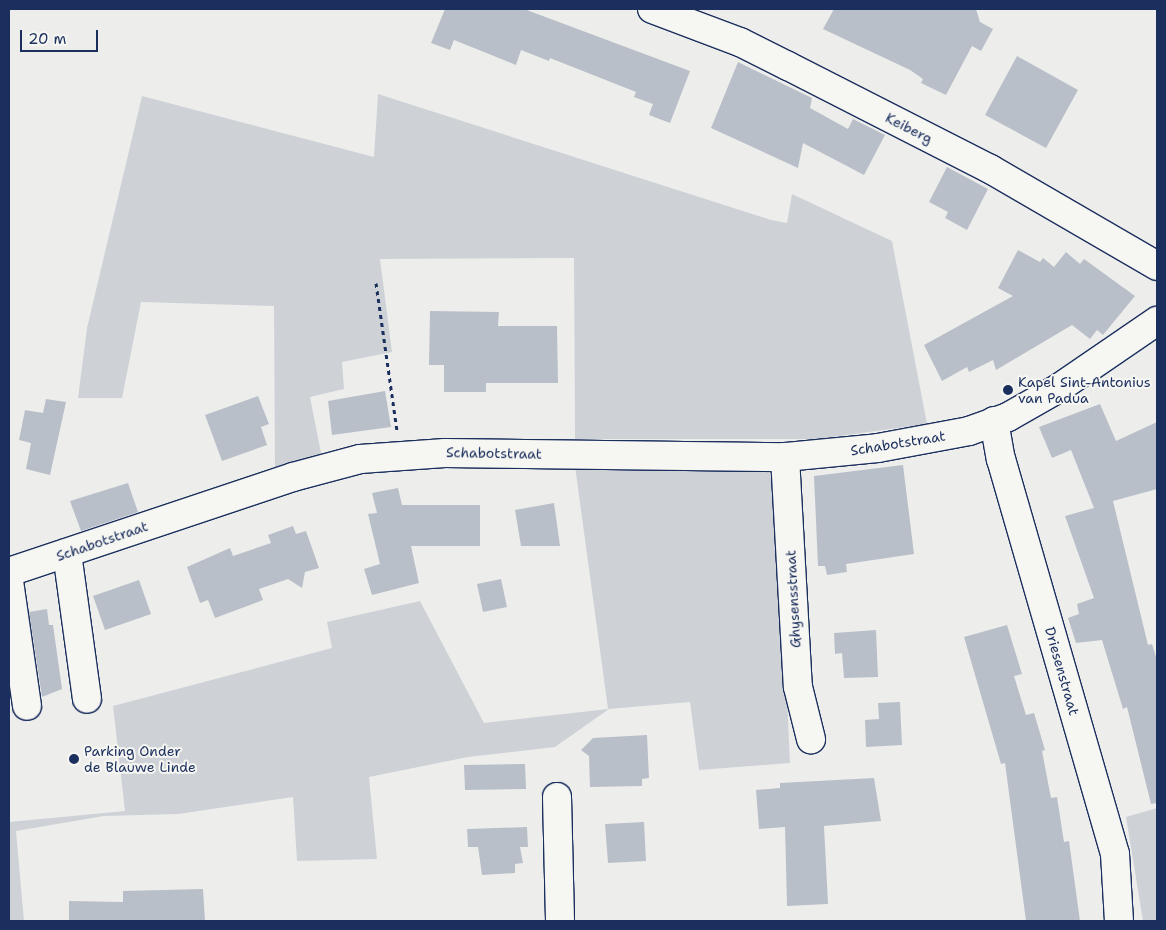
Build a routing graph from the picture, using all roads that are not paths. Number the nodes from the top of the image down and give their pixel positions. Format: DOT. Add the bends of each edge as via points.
graph roads {
  1 [pos="652,9"];
  2 [pos="1157,266"];
  3 [pos="1157,321"];
  4 [pos="994,422"];
  5 [pos="785,457"];
  6 [pos="67,553"];
  7 [pos="9,572"];
  8 [pos="9,581"];
  9 [pos="87,699"];
  10 [pos="27,706"];
  11 [pos="811,739"];
  12 [pos="557,797"];
  13 [pos="560,921"];
  14 [pos="1119,921"];
  1 -- 2 [label="street, Keiberg" via="740,42 990,169"];
  3 -- 4 [label="street, Schabotstraat" via="1059,388"];
  4 -- 5 [label="street, Schabotstraat" via="969,431 878,448"];
  4 -- 14 [label="street, Driesenstraat" via="1004,469 1115,854"];
  5 -- 6 [label="street, Schabotstraat" via="400,453 360,458 292,477"];
  5 -- 11 [label="street, Ghysensstraat" via="798,687"];
  6 -- 7 [label="street, Schabotstraat"];
  6 -- 9 [label="street"];
  8 -- 10 [label="street"];
  12 -- 13 [label="street"];
}
